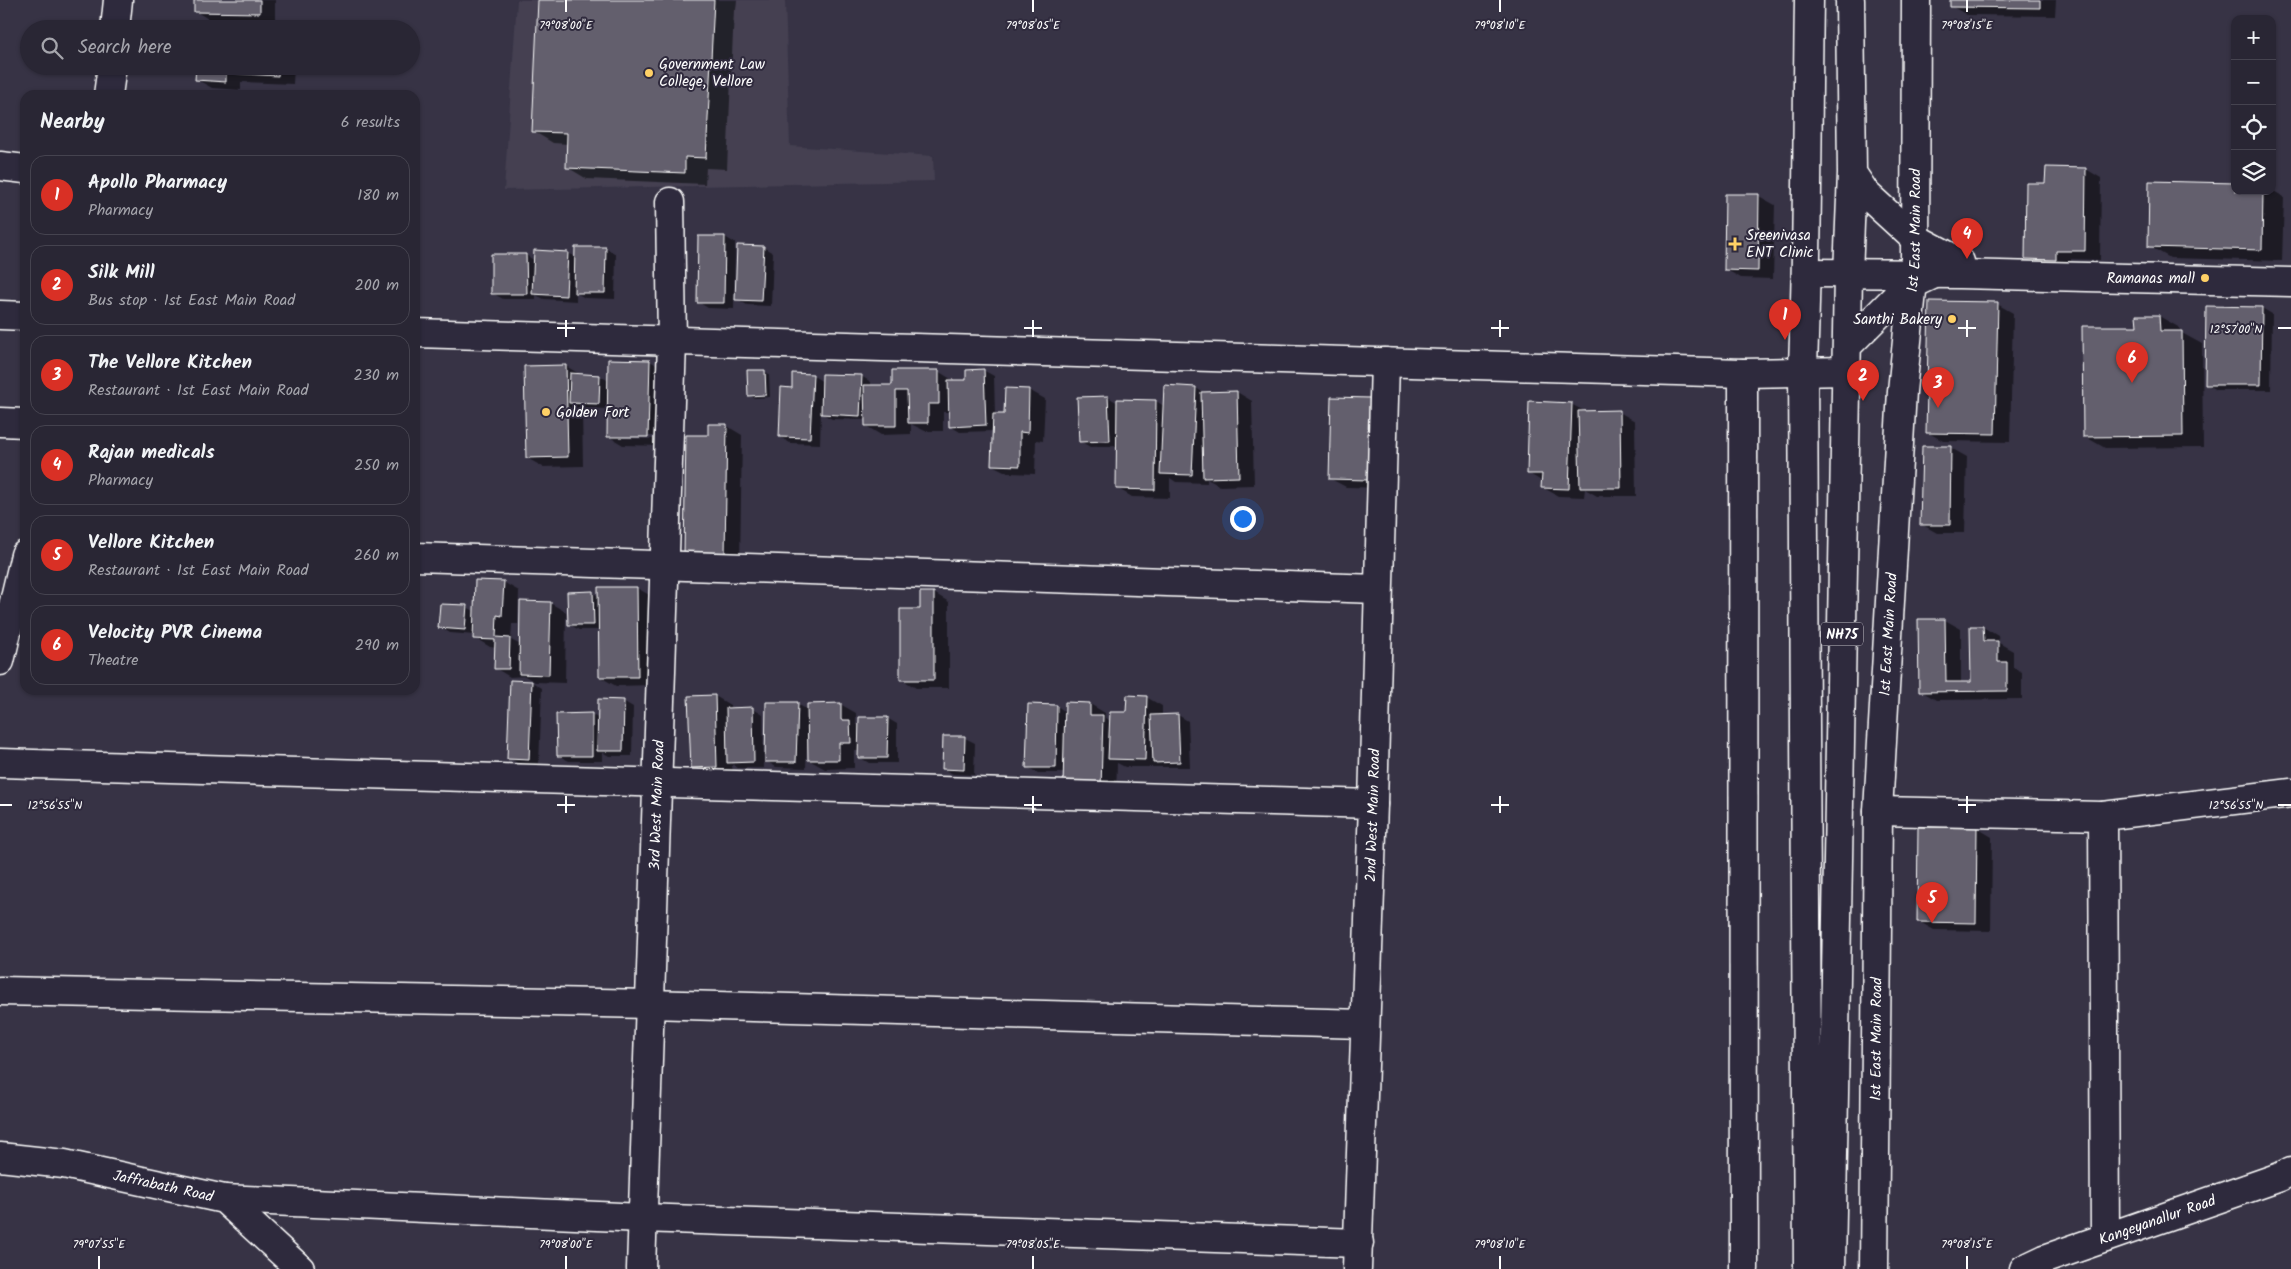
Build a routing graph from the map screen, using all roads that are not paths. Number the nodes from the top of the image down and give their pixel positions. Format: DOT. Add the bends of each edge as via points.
graph roads {
  1 [pos="118,0"];
  2 [pos="1810,0"];
  3 [pos="1850,0"];
  4 [pos="1916,0"];
  5 [pos="116,20"];
  6 [pos="111,75"];
  7 [pos="109,90"];
  8 [pos="0,166"];
  9 [pos="20,168"];
  10 [pos="1852,173"];
  11 [pos="670,202"];
  12 [pos="1960,262"];
  13 [pos="1807,266"];
  14 [pos="1918,266"];
  15 [pos="1848,267"];
  16 [pos="2291,270"];
  17 [pos="2291,282"];
  18 [pos="0,315"];
  19 [pos="20,316"];
  20 [pos="420,333"];
  21 [pos="672,342"];
  22 [pos="1847,358"];
  23 [pos="1384,362"];
  24 [pos="1743,373"];
  25 [pos="1803,373"];
  26 [pos="0,422"];
  27 [pos="20,423"];
  28 [pos="420,557"];
  29 [pos="664,565"];
  30 [pos="20,576"];
  31 [pos="1378,589"];
  32 [pos="0,661"];
  33 [pos="0,764"];
  34 [pos="657,783"];
  35 [pos="2291,793"];
  36 [pos="1373,804"];
  37 [pos="1878,811"];
  38 [pos="2103,816"];
  39 [pos="0,991"];
  40 [pos="649,1004"];
  41 [pos="1364,1024"];
  42 [pos="0,1157"];
  43 [pos="2291,1171"];
  44 [pos="224,1199"];
  45 [pos="642,1218"];
  46 [pos="2105,1238"];
  47 [pos="1358,1256"];
  48 [pos="291,1265"];
  49 [pos="640,1269"];
  50 [pos="1744,1269"];
  51 [pos="1808,1269"];
  52 [pos="1831,1269"];
  53 [pos="1874,1269"];
  54 [pos="2024,1269"];
  1 -- 5 [label="main road"];
  2 -- 13 [label="main road, NH75"];
  3 -- 10 [label="main road, NH75"];
  4 -- 14 [label="main road, 1st East Main Road"];
  6 -- 7 [label="main road"];
  8 -- 9 [label="main road"];
  10 -- 14 [label="main road"];
  10 -- 15 [label="main road, NH75"];
  11 -- 21 [label="main road, 3rd West Main Road"];
  12 -- 14 [label="main road"];
  12 -- 14 [label="main road"];
  12 -- 16 [label="main road"];
  13 -- 15 [label="main road"];
  13 -- 25 [label="main road, NH75"];
  14 -- 15 [label="main road"];
  14 -- 17 [label="main road"];
  14 -- 22 [label="main road"];
  14 -- 37 [label="main road, 1st East Main Road" via="1902,391"];
  15 -- 22 [label="main road, NH75"];
  18 -- 19 [label="main road"];
  20 -- 21 [label="main road"];
  21 -- 23 [label="main road"];
  21 -- 29 [label="main road, 3rd West Main Road"];
  22 -- 25 [label="main road"];
  22 -- 52 [label="main road, NH75"];
  23 -- 24 [label="main road"];
  23 -- 31 [label="main road, 2nd West Main Road"];
  24 -- 25 [label="main road"];
  24 -- 50 [label="main road"];
  25 -- 51 [label="main road, NH75"];
  26 -- 27 [label="main road"];
  28 -- 29 [label="main road"];
  29 -- 31 [label="main road"];
  29 -- 34 [label="main road, 3rd West Main Road"];
  30 -- 32 [label="main road"];
  31 -- 36 [label="main road, 2nd West Main Road"];
  33 -- 34 [label="main road"];
  34 -- 36 [label="main road"];
  34 -- 40 [label="main road, 3rd West Main Road"];
  35 -- 38 [label="main road"];
  36 -- 41 [label="main road, 2nd West Main Road"];
  37 -- 38 [label="main road"];
  37 -- 53 [label="main road, 1st East Main Road"];
  38 -- 46 [label="main road"];
  39 -- 40 [label="main road"];
  40 -- 41 [label="main road"];
  40 -- 45 [label="main road, 3rd West Main Road"];
  41 -- 47 [label="main road, 2nd West Main Road"];
  42 -- 44 [label="main road, Jaffrabath Road" via="64,1164"];
  43 -- 46 [label="main road, Kangeyanallur Road"];
  44 -- 45 [label="main road"];
  44 -- 48 [label="main road, Jaffrabath Road"];
  45 -- 47 [label="main road"];
  45 -- 49 [label="main road, 3rd West Main Road"];
  46 -- 54 [label="main road, Kangeyanallur Road"];
}
